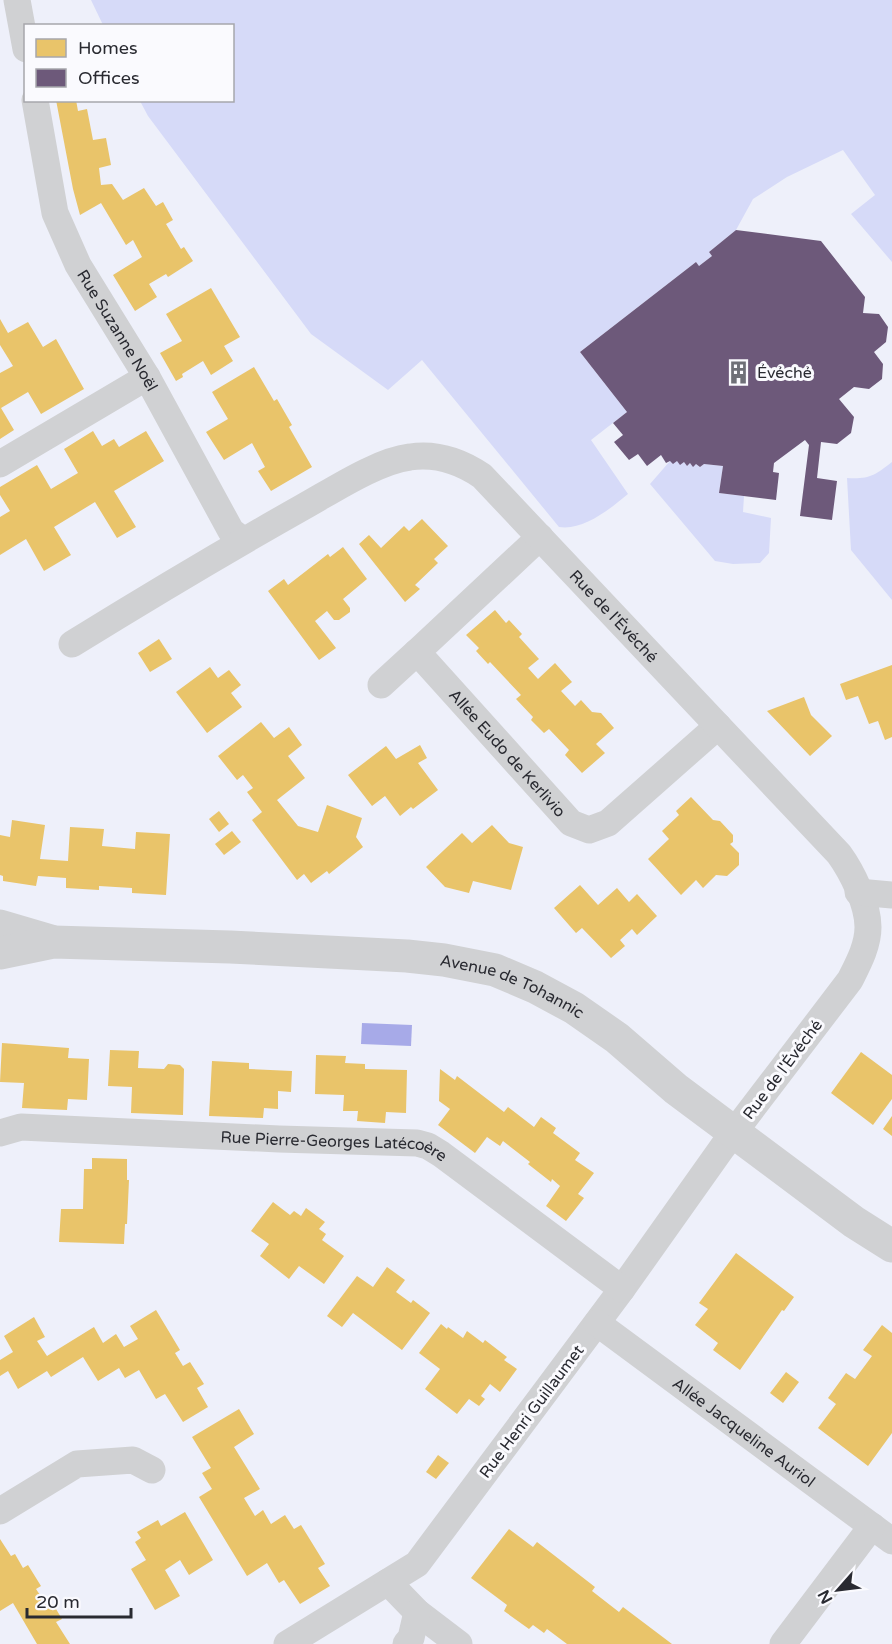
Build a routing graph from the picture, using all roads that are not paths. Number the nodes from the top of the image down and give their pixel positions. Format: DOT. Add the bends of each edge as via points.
graph roads {
  1 [pos="17,0"];
  2 [pos="24,38"];
  3 [pos="35,102"];
  4 [pos="147,377"];
  5 [pos="0,464"];
  6 [pos="540,537"];
  7 [pos="243,540"];
  8 [pos="72,644"];
  9 [pos="417,652"];
  10 [pos="381,685"];
  11 [pos="718,726"];
  12 [pos="858,892"];
  13 [pos="892,895"];
  14 [pos="0,926"];
  15 [pos="53,942"];
  16 [pos="0,953"];
  17 [pos="734,1132"];
  18 [pos="0,1133"];
  19 [pos="892,1246"];
  20 [pos="622,1289"];
  21 [pos="597,1323"];
  22 [pos="152,1470"];
  23 [pos="0,1511"];
  24 [pos="882,1534"];
  25 [pos="388,1582"];
  26 [pos="417,1612"];
  27 [pos="286,1644"];
  28 [pos="406,1644"];
  29 [pos="459,1644"];
  30 [pos="783,1644"];
  1 -- 2 [label="street"];
  3 -- 4 [label="street, Rue Suzanne Noël" via="55,213 78,265"];
  4 -- 5 [label="street"];
  4 -- 7 [label="street, Rue Suzanne Noël" via="231,531"];
  6 -- 7 [label="street, Rue de l'Évéché" via="482,476 468,466 430,456 388,462"];
  6 -- 9 [label="street"];
  6 -- 11 [label="street, Rue de l'Évéché"];
  7 -- 8 [label="street, Rue de l'Évéché"];
  9 -- 10 [label="street"];
  9 -- 11 [label="street, Allée Eudo de Kerlivio" via="572,823 589,830 608,823"];
  11 -- 12 [label="street, Rue de l'Évéché" via="839,854 849,867"];
  12 -- 13 [label="street"];
  12 -- 17 [label="street, Rue de l'Évéché" via="868,927 863,955 850,980"];
  14 -- 15 [label="street, Avenue de Tohannic"];
  15 -- 16 [label="street, Avenue de Tohannic"];
  15 -- 17 [label="street, Avenue de Tohannic" via="407,956 495,970 574,1008"];
  17 -- 19 [label="street, Avenue de Tohannic"];
  17 -- 20 [label="street, Rue Henri Guillaumet"];
  18 -- 20 [label="street, Rue Pierre-Georges Latécoère" via="21,1127 417,1143 441,1154"];
  20 -- 21 [label="street, Rue Henri Guillaumet"];
  21 -- 24 [label="street, Allée Jacqueline Auriol"];
  21 -- 25 [label="street, Rue Henri Guillaumet" via="417,1564"];
  22 -- 23 [label="street" via="132,1460 76,1464"];
  24 -- 30 [label="street"];
  25 -- 26 [label="street"];
  25 -- 27 [label="street, Rue Henri Guillaumet"];
  26 -- 28 [label="street"];
  26 -- 29 [label="street"];
}
